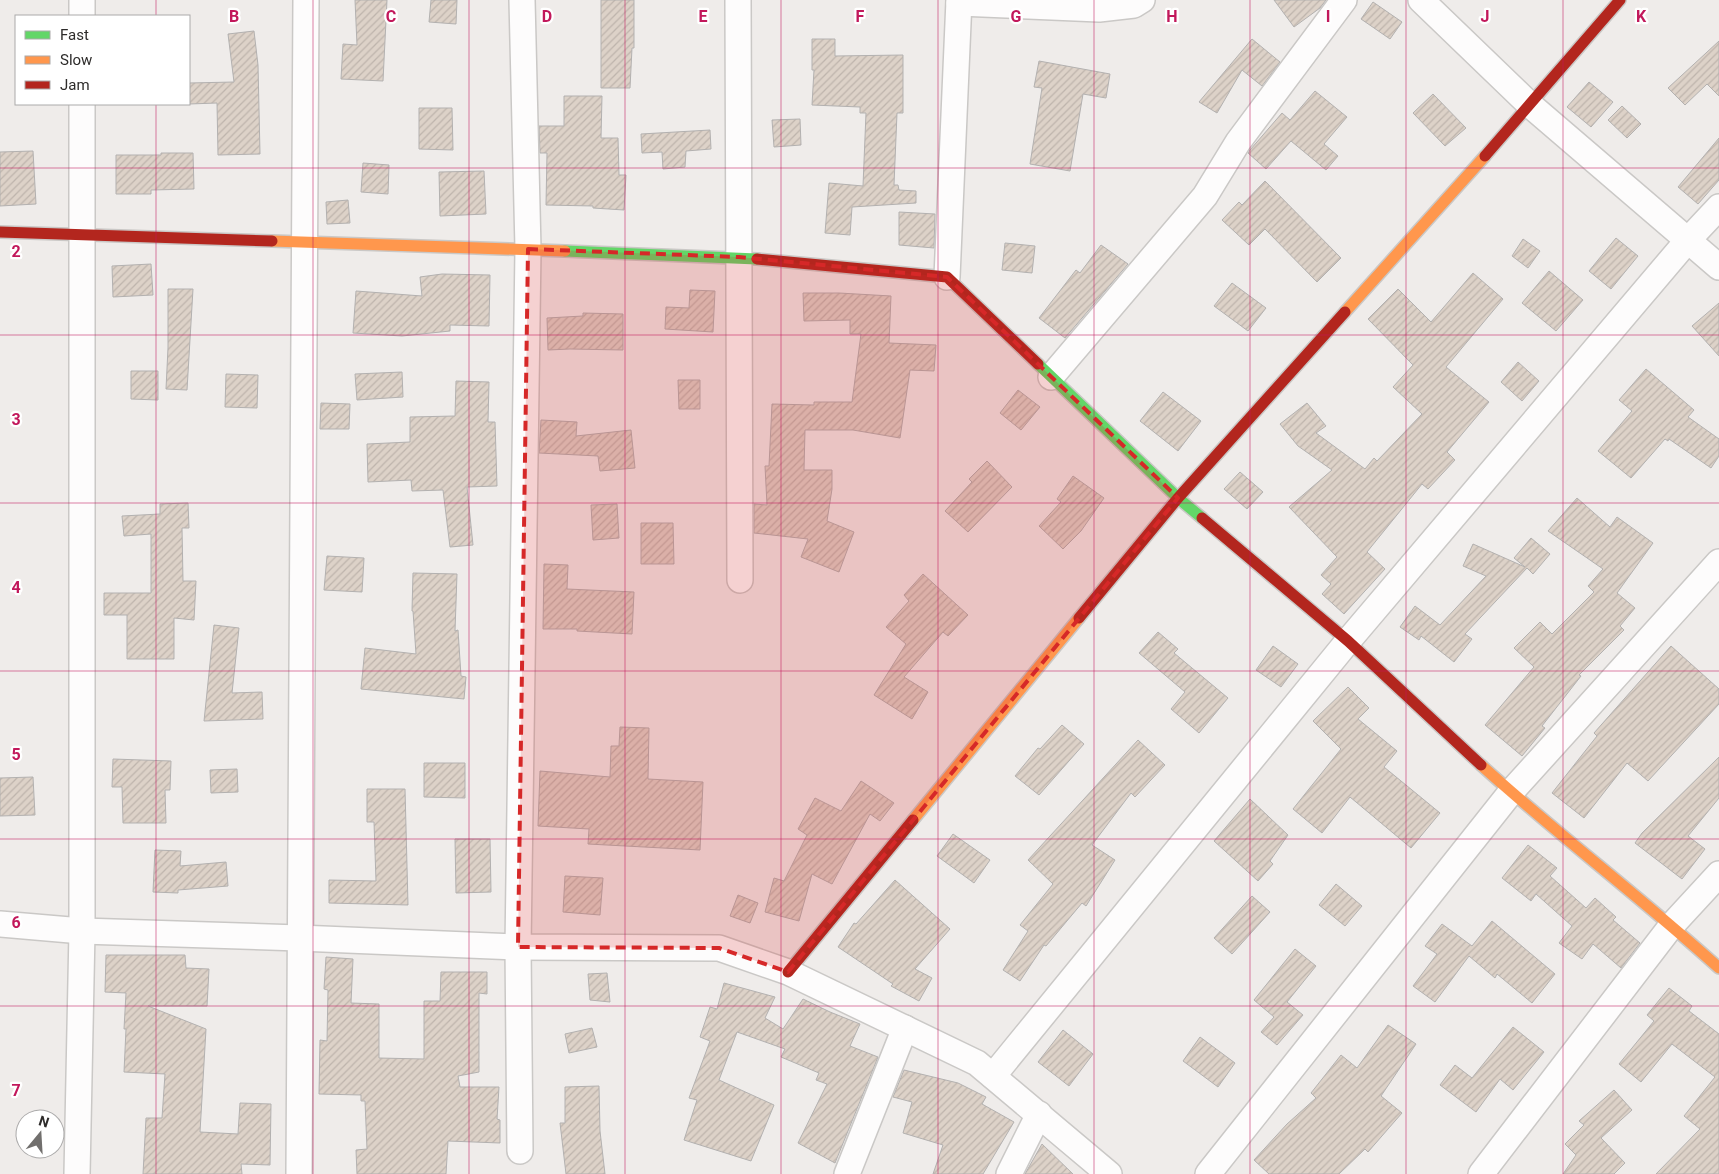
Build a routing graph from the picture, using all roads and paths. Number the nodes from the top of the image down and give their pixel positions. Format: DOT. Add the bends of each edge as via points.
graph roads {
  1 [pos="82,0"];
  2 [pos="306,0"];
  3 [pos="522,0"];
  4 [pos="738,0"];
  5 [pos="1142,0"];
  6 [pos="1344,0"];
  7 [pos="1422,0"];
  8 [pos="1620,0"];
  9 [pos="959,2"];
  10 [pos="82,15"];
  11 [pos="82,105"];
  12 [pos="1530,105"];
  13 [pos="1719,207"];
  14 [pos="0,232"];
  15 [pos="81,234"];
  16 [pos="1688,240"];
  17 [pos="305,242"];
  18 [pos="528,249"];
  19 [pos="739,257"];
  20 [pos="1719,267"];
  21 [pos="947,277"];
  22 [pos="1052,377"];
  23 [pos="1178,498"];
  24 [pos="1719,562"];
  25 [pos="740,580"];
  26 [pos="1348,640"];
  27 [pos="1511,792"];
  28 [pos="1719,874"];
  29 [pos="0,924"];
  30 [pos="1672,925"];
  31 [pos="82,931"];
  32 [pos="299,938"];
  33 [pos="518,948"];
  34 [pos="1719,968"];
  35 [pos="788,972"];
  36 [pos="905,1028"];
  37 [pos="993,1076"];
  38 [pos="1038,1114"];
  39 [pos="520,1151"];
  40 [pos="77,1174"];
  41 [pos="299,1174"];
  42 [pos="847,1174"];
  43 [pos="1010,1174"];
  44 [pos="1110,1174"];
  45 [pos="1208,1174"];
  46 [pos="1482,1174"];
  1 -- 10 [label="street"];
  2 -- 17 [label="street"];
  3 -- 18 [label="street"];
  4 -- 19 [label="street"];
  5 -- 9 [label="street" via="1134,5 1099,9"];
  6 -- 22 [label="street" via="1238,142 1205,196"];
  7 -- 12 [label="street"];
  8 -- 12 [label="street"];
  9 -- 21 [label="street"];
  11 -- 15 [label="street"];
  12 -- 16 [label="street"];
  12 -- 23 [label="street"];
  13 -- 16 [label="street"];
  14 -- 15 [label="street"];
  15 -- 17 [label="street"];
  15 -- 31 [label="street"];
  16 -- 20 [label="street"];
  16 -- 26 [label="street"];
  17 -- 18 [label="street"];
  17 -- 32 [label="street"];
  18 -- 19 [label="street"];
  18 -- 33 [label="street"];
  19 -- 21 [label="street"];
  19 -- 25 [label="street"];
  21 -- 22 [label="street"];
  22 -- 23 [label="street"];
  23 -- 26 [label="street"];
  23 -- 35 [label="street"];
  24 -- 27 [label="street"];
  26 -- 27 [label="street"];
  26 -- 37 [label="street"];
  27 -- 30 [label="street"];
  27 -- 45 [label="street"];
  28 -- 30 [label="street"];
  29 -- 31 [label="street"];
  30 -- 34 [label="street"];
  30 -- 46 [label="street"];
  31 -- 32 [label="street"];
  31 -- 40 [label="street"];
  32 -- 33 [label="street"];
  32 -- 41 [label="street"];
  33 -- 35 [label="street" via="719,948"];
  33 -- 39 [label="street"];
  35 -- 36 [label="street"];
  36 -- 37 [label="street" via="977,1063"];
  36 -- 42 [label="street"];
  37 -- 38 [label="street"];
  38 -- 43 [label="street"];
  38 -- 44 [label="street"];
}
